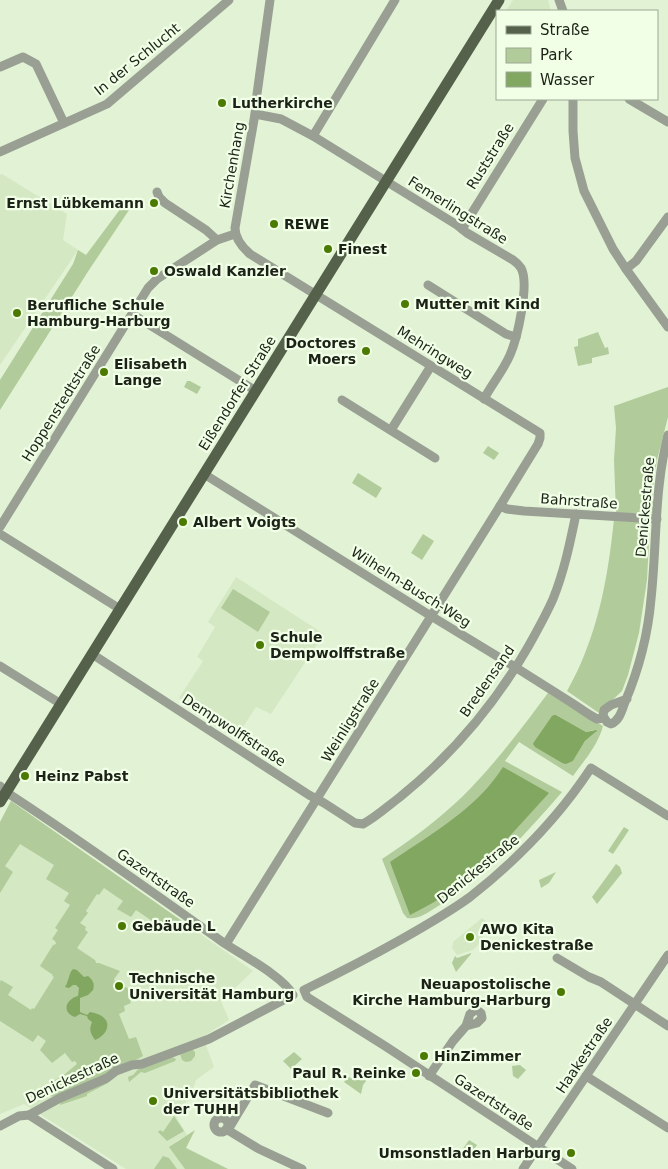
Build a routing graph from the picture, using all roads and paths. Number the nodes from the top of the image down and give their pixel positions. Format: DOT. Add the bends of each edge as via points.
graph roads {
  1 [pos="229,0"];
  2 [pos="270,0"];
  3 [pos="395,0"];
  4 [pos="499,0"];
  5 [pos="0,67"];
  6 [pos="542,100"];
  7 [pos="573,100"];
  8 [pos="631,100"];
  9 [pos="255,114"];
  10 [pos="668,122"];
  11 [pos="64,123"];
  12 [pos="313,136"];
  13 [pos="0,151"];
  14 [pos="387,180"];
  15 [pos="157,192"];
  16 [pos="668,217"];
  17 [pos="463,226"];
  18 [pos="235,234"];
  19 [pos="217,240"];
  20 [pos="626,269"];
  21 [pos="428,285"];
  22 [pos="316,294"];
  23 [pos="132,314"];
  24 [pos="668,327"];
  25 [pos="516,337"];
  26 [pos="431,366"];
  27 [pos="256,391"];
  28 [pos="484,399"];
  29 [pos="342,400"];
  30 [pos="392,430"];
  31 [pos="540,434"];
  32 [pos="668,435"];
  33 [pos="435,458"];
  34 [pos="204,474"];
  35 [pos="500,506"];
  36 [pos="576,514"];
  37 [pos="657,519"];
  38 [pos="0,527"];
  39 [pos="0,534"];
  40 [pos="120,609"];
  41 [pos="431,616"];
  42 [pos="92,654"];
  43 [pos="0,666"];
  44 [pos="515,667"];
  45 [pos="627,699"];
  46 [pos="61,704"];
  47 [pos="604,718"];
  48 [pos="2,793"];
  49 [pos="317,799"];
  50 [pos="668,816"];
  51 [pos="363,824"];
  52 [pos="226,944"];
  53 [pos="668,955"];
  54 [pos="557,958"];
  55 [pos="304,990"];
  56 [pos="293,996"];
  57 [pos="635,1004"];
  58 [pos="466,1026"];
  59 [pos="668,1026"];
  60 [pos="429,1076"];
  61 [pos="586,1076"];
  62 [pos="328,1113"];
  63 [pos="28,1115"];
  64 [pos="0,1126"];
  65 [pos="668,1128"];
  66 [pos="538,1146"];
  67 [pos="113,1169"];
  68 [pos="302,1169"];
  69 [pos="523,1169"];
  70 [pos="572,1169"];
  1 -- 11 [label="street, In der Schlucht" via="102,107"];
  2 -- 9 [label="street, Kirchenhang"];
  3 -- 12 [label="street"];
  4 -- 14 [label="main road, Eißendorfer Straße"];
  5 -- 11 [label="street" via="23,57 36,64"];
  6 -- 17 [label="street, Ruststraße"];
  7 -- 20 [label="street" via="575,158 584,191"];
  8 -- 10 [label="street"];
  9 -- 12 [label="street, Femerlingstraße" via="281,119"];
  9 -- 18 [label="street, Kirchenhang"];
  11 -- 13 [label="street, In der Schlucht"];
  12 -- 14 [label="street, Femerlingstraße"];
  14 -- 17 [label="street, Femerlingstraße"];
  14 -- 22 [label="main road, Eißendorfer Straße"];
  15 -- 19 [label="street" via="164,203"];
  16 -- 20 [label="street" via="636,261"];
  17 -- 25 [label="street, Femerlingstraße" via="521,268 523,292"];
  18 -- 19 [label="street, Hoppenstedtstraße"];
  18 -- 22 [label="street" via="250,254"];
  19 -- 23 [label="street, Hoppenstedtstraße" via="157,279"];
  20 -- 24 [label="street"];
  21 -- 25 [label="street" via="506,334"];
  22 -- 26 [label="street, Mehringweg"];
  22 -- 27 [label="main road, Eißendorfer Straße"];
  23 -- 27 [label="street"];
  23 -- 38 [label="street, Hoppenstedtstraße"];
  25 -- 28 [label="street, Femerlingstraße" via="507,362"];
  26 -- 28 [label="street, Mehringweg"];
  26 -- 30 [label="street"];
  27 -- 34 [label="main road, Eißendorfer Straße"];
  28 -- 31 [label="street, Mehringweg"];
  29 -- 30 [label="street"];
  30 -- 33 [label="street"];
  31 -- 35 [label="street, Weinligstraße" via="540,440"];
  32 -- 37 [label="street, Denickestraße" via="660,475"];
  34 -- 40 [label="main road, Eißendorfer Straße"];
  34 -- 41 [label="street, Wilhelm-Busch-Weg"];
  35 -- 36 [label="street, Bahrstraße"];
  35 -- 41 [label="street, Weinligstraße"];
  36 -- 37 [label="street, Bahrstraße"];
  36 -- 44 [label="street, Bredensand" via="553,599"];
  37 -- 45 [label="street, Denickestraße" via="650,613 639,665"];
  39 -- 40 [label="street"];
  40 -- 42 [label="main road, Eißendorfer Straße"];
  41 -- 44 [label="street, Wilhelm-Busch-Weg"];
  41 -- 49 [label="street, Weinligstraße"];
  42 -- 46 [label="main road, Eißendorfer Straße"];
  42 -- 49 [label="street, Dempwolffstraße"];
  43 -- 46 [label="street"];
  44 -- 47 [label="street, Wilhelm-Busch-Weg" via="590,715"];
  44 -- 51 [label="street, Bredensand" via="453,749 392,804"];
  45 -- 47 [label="street" via="607,707"];
  45 -- 47 [label="street, Denickestraße" via="617,720 610,724"];
  46 -- 48 [label="main road, Eißendorfer Straße"];
  48 -- 52 [label="street, Gazertstraße" via="84,844"];
  49 -- 51 [label="street, Dempwolffstraße"];
  49 -- 52 [label="street, Weinligstraße"];
  50 -- 55 [label="street, Denickestraße" via="591,768 534,841 468,898 414,932"];
  52 -- 56 [label="street, Gazertstraße" via="271,974"];
  53 -- 57 [label="street, Haakestraße"];
  54 -- 57 [label="street"];
  55 -- 60 [label="street, Gazertstraße" via="307,997"];
  56 -- 63 [label="street, Denickestraße" via="209,1039 116,1071 108,1078"];
  57 -- 59 [label="street"];
  57 -- 61 [label="street, Haakestraße"];
  58 -- 60 [label="street"];
  60 -- 66 [label="street, Gazertstraße"];
  61 -- 65 [label="street"];
  61 -- 66 [label="street, Haakestraße"];
  62 -- 68 [label="street" via="255,1085 227,1129 259,1149"];
  63 -- 64 [label="street, Denickestraße"];
  63 -- 67 [label="street"];
  66 -- 69 [label="street, Haakestraße"];
  66 -- 70 [label="street, Gazertstraße"];
}
